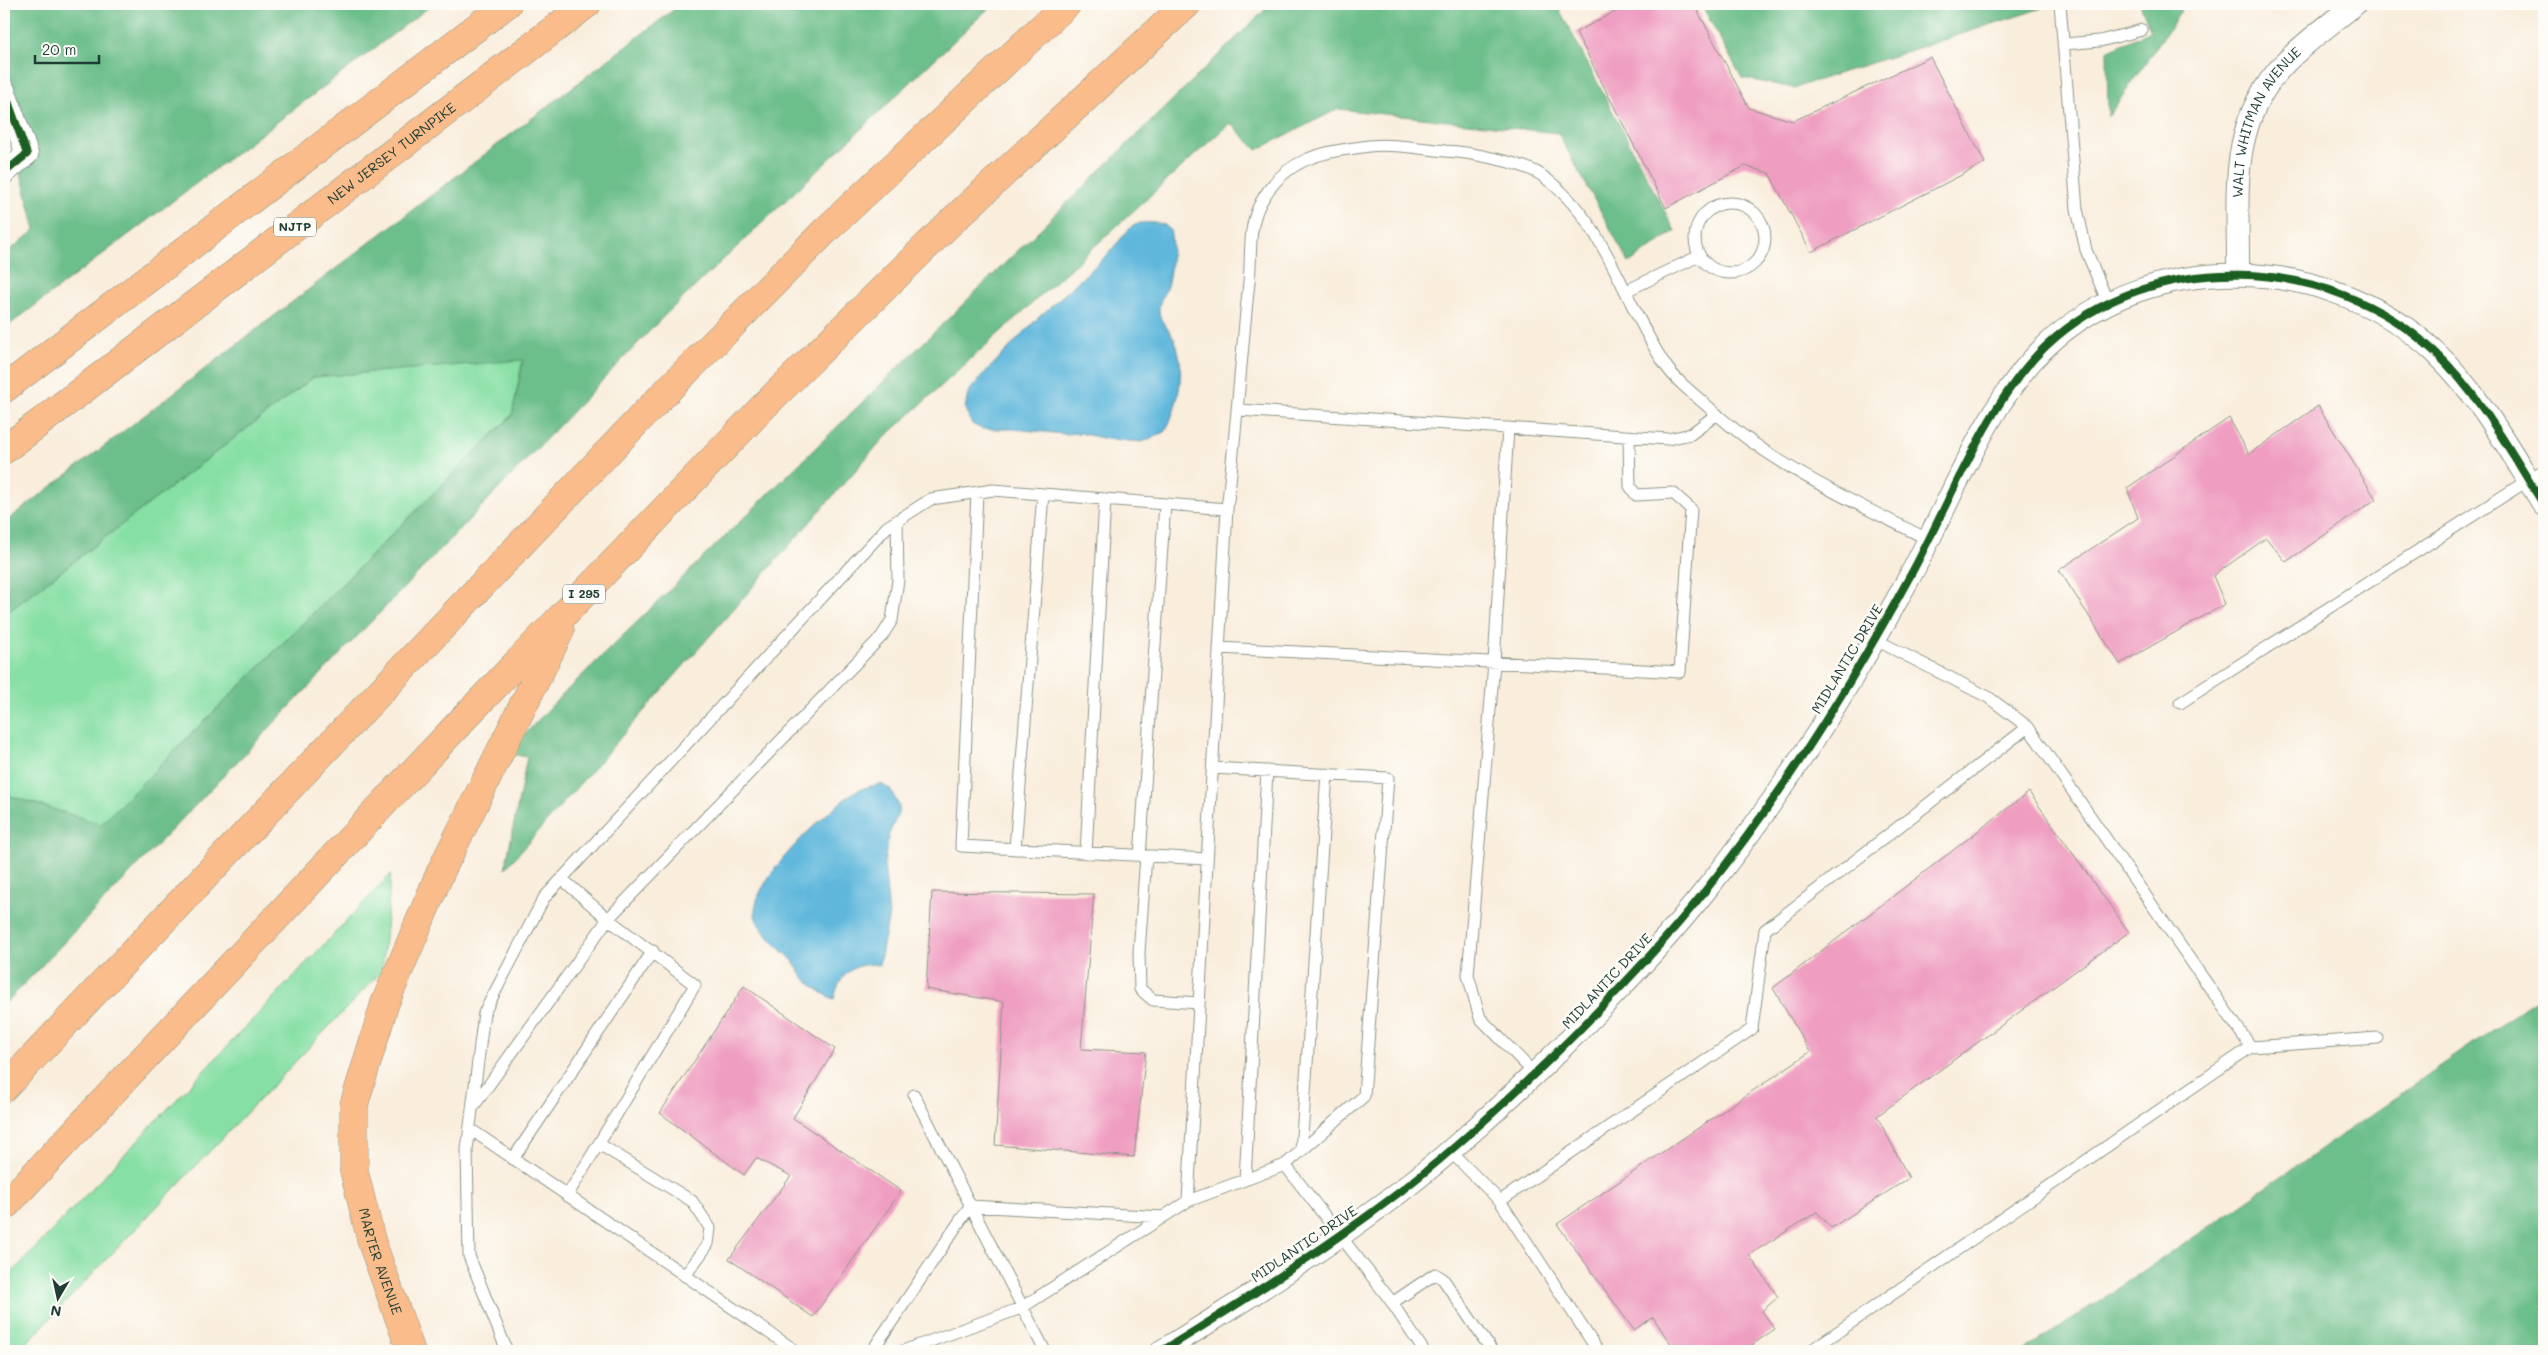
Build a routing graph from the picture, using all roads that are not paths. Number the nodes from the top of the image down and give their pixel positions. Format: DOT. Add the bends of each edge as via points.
graph roads {
  1 [pos="507,4"];
  2 [pos="587,4"];
  3 [pos="1067,4"];
  4 [pos="1187,4"];
  5 [pos="2060,4"];
  6 [pos="2355,4"];
  7 [pos="2142,30"];
  8 [pos="2064,44"];
  9 [pos="4,90"];
  10 [pos="4,173"];
  11 [pos="1699,256"];
  12 [pos="2238,273"];
  13 [pos="1626,291"];
  14 [pos="2108,303"];
  15 [pos="4,389"];
  16 [pos="1239,410"];
  17 [pos="1717,414"];
  18 [pos="1508,428"];
  19 [pos="1629,436"];
  20 [pos="4,450"];
  21 [pos="2537,476"];
  22 [pos="977,493"];
  23 [pos="1043,494"];
  24 [pos="1105,499"];
  25 [pos="1165,504"];
  26 [pos="2544,506"];
  27 [pos="1227,509"];
  28 [pos="897,521"];
  29 [pos="1929,540"];
  30 [pos="573,606"];
  31 [pos="1874,639"];
  32 [pos="1220,648"];
  33 [pos="1494,663"];
  34 [pos="2180,703"];
  35 [pos="2028,727"];
  36 [pos="1213,768"];
  37 [pos="1267,771"];
  38 [pos="1327,774"];
  39 [pos="1015,849"];
  40 [pos="1086,853"];
  41 [pos="1143,856"];
  42 [pos="1207,859"];
  43 [pos="562,879"];
  44 [pos="608,919"];
  45 [pos="653,951"];
  46 [pos="1199,1003"];
  47 [pos="2378,1038"];
  48 [pos="2251,1047"];
  49 [pos="1535,1074"];
  50 [pos="4,1088"];
  51 [pos="914,1094"];
  52 [pos="472,1108"];
  53 [pos="470,1129"];
  54 [pos="599,1144"];
  55 [pos="1301,1151"];
  56 [pos="1450,1151"];
  57 [pos="514,1159"];
  58 [pos="1285,1165"];
  59 [pos="1245,1180"];
  60 [pos="568,1196"];
  61 [pos="1188,1201"];
  62 [pos="1500,1202"];
  63 [pos="970,1206"];
  64 [pos="4,1207"];
  65 [pos="1163,1217"];
  66 [pos="1339,1236"];
  67 [pos="685,1276"];
  68 [pos="1392,1303"];
  69 [pos="1021,1308"];
  70 [pos="411,1351"];
  71 [pos="507,1351"];
  72 [pos="796,1351"];
  73 [pos="872,1351"];
  74 [pos="902,1351"];
  75 [pos="1045,1351"];
  76 [pos="1162,1351"];
  77 [pos="1424,1351"];
  78 [pos="1492,1351"];
  79 [pos="1598,1351"];
  80 [pos="1810,1351"];
  1 -- 15 [label="main road"];
  2 -- 20 [label="main road, NEW JERSEY TURNPIKE / NJTP"];
  3 -- 50 [label="main road" via="826,230 648,410"];
  4 -- 30 [label="main road, I 295" via="1076,104 902,270 759,412"];
  5 -- 8 [label="lane"];
  6 -- 12 [label="street, WALT WHITMAN AVENUE" via="2286,63 2253,107 2240,153"];
  7 -- 8 [label="lane" via="2100,41"];
  8 -- 14 [label="lane" via="2077,209 2086,250"];
  9 -- 10 [label="street" via="27,154"];
  11 -- 11 [label="lane" via="1707,265 1728,274 1750,268 1764,249 1766,237 1758,216 1738,204 1726,203 1710,210 1699,222 1695,233"];
  11 -- 13 [label="lane"];
  12 -- 14 [label="street, MIDLANTIC DRIVE" via="2187,277 2149,286"];
  12 -- 21 [label="street, MIDLANTIC DRIVE" via="2308,284 2340,295 2388,318 2416,336 2473,394"];
  13 -- 16 [label="lane" via="1594,233 1569,199 1538,173 1474,153 1376,145 1314,156 1291,166 1275,184 1261,202 1252,226"];
  13 -- 17 [label="lane" via="1666,367"];
  14 -- 29 [label="street, MIDLANTIC DRIVE" via="2046,346 2011,388 1988,424"];
  16 -- 18 [label="lane"];
  16 -- 27 [label="lane"];
  17 -- 19 [label="lane" via="1696,430 1678,438"];
  17 -- 29 [label="lane" via="1792,470"];
  18 -- 19 [label="lane"];
  18 -- 33 [label="lane"];
  19 -- 33 [label="lane" via="1630,486 1636,495 1673,493 1691,508 1680,672"];
  21 -- 26 [label="street, MIDLANTIC DRIVE"];
  21 -- 34 [label="lane"];
  22 -- 23 [label="lane" via="993,490"];
  22 -- 28 [label="lane" via="931,499"];
  22 -- 39 [label="lane" via="961,846"];
  23 -- 24 [label="lane"];
  23 -- 39 [label="lane"];
  24 -- 25 [label="lane"];
  24 -- 40 [label="lane"];
  25 -- 27 [label="lane"];
  25 -- 41 [label="lane"];
  27 -- 32 [label="lane"];
  28 -- 43 [label="lane" via="887,528"];
  28 -- 44 [label="lane" via="898,580 892,620 882,636"];
  29 -- 31 [label="street, MIDLANTIC DRIVE"];
  30 -- 64 [label="main road, I 295"];
  30 -- 70 [label="main road, MARTER AVENUE" via="441,871 385,1003 354,1105 354,1170 372,1243"];
  31 -- 35 [label="lane" via="1988,697"];
  31 -- 49 [label="street, MIDLANTIC DRIVE" via="1788,778 1704,892 1639,967"];
  32 -- 33 [label="lane"];
  32 -- 36 [label="lane"];
  33 -- 49 [label="lane" via="1468,974 1480,1018"];
  35 -- 48 [label="lane"];
  35 -- 62 [label="lane" via="1766,930 1752,1029"];
  36 -- 37 [label="lane"];
  36 -- 42 [label="lane"];
  37 -- 38 [label="lane"];
  37 -- 59 [label="lane"];
  38 -- 55 [label="lane"];
  38 -- 55 [label="lane" via="1388,778 1364,1096"];
  39 -- 40 [label="lane"];
  40 -- 41 [label="lane"];
  41 -- 42 [label="lane"];
  41 -- 46 [label="lane" via="1140,989 1153,1000"];
  42 -- 46 [label="lane"];
  43 -- 44 [label="lane"];
  43 -- 52 [label="lane" via="544,898 484,1012"];
  44 -- 45 [label="lane"];
  44 -- 52 [label="lane"];
  45 -- 54 [label="lane" via="695,985"];
  45 -- 57 [label="lane"];
  46 -- 61 [label="lane"];
  47 -- 48 [label="lane"];
  48 -- 80 [label="lane"];
  49 -- 56 [label="street, MIDLANTIC DRIVE"];
  51 -- 63 [label="lane"];
  52 -- 53 [label="lane"];
  53 -- 57 [label="lane"];
  53 -- 71 [label="lane" via="467,1150 469,1256"];
  54 -- 60 [label="lane"];
  54 -- 67 [label="lane" via="692,1201 710,1228 708,1244"];
  55 -- 58 [label="lane"];
  56 -- 62 [label="lane"];
  56 -- 66 [label="street, MIDLANTIC DRIVE"];
  57 -- 60 [label="lane"];
  58 -- 59 [label="lane"];
  58 -- 66 [label="lane"];
  59 -- 61 [label="lane"];
  60 -- 67 [label="lane"];
  61 -- 65 [label="lane"];
  62 -- 79 [label="lane"];
  63 -- 65 [label="lane"];
  63 -- 69 [label="lane"];
  63 -- 73 [label="lane"];
  65 -- 69 [label="lane"];
  66 -- 68 [label="lane"];
  66 -- 76 [label="street, MIDLANTIC DRIVE"];
  67 -- 72 [label="lane"];
  68 -- 77 [label="lane"];
  68 -- 78 [label="lane" via="1435,1274 1442,1279"];
  69 -- 74 [label="lane"];
  69 -- 75 [label="lane"];
}
